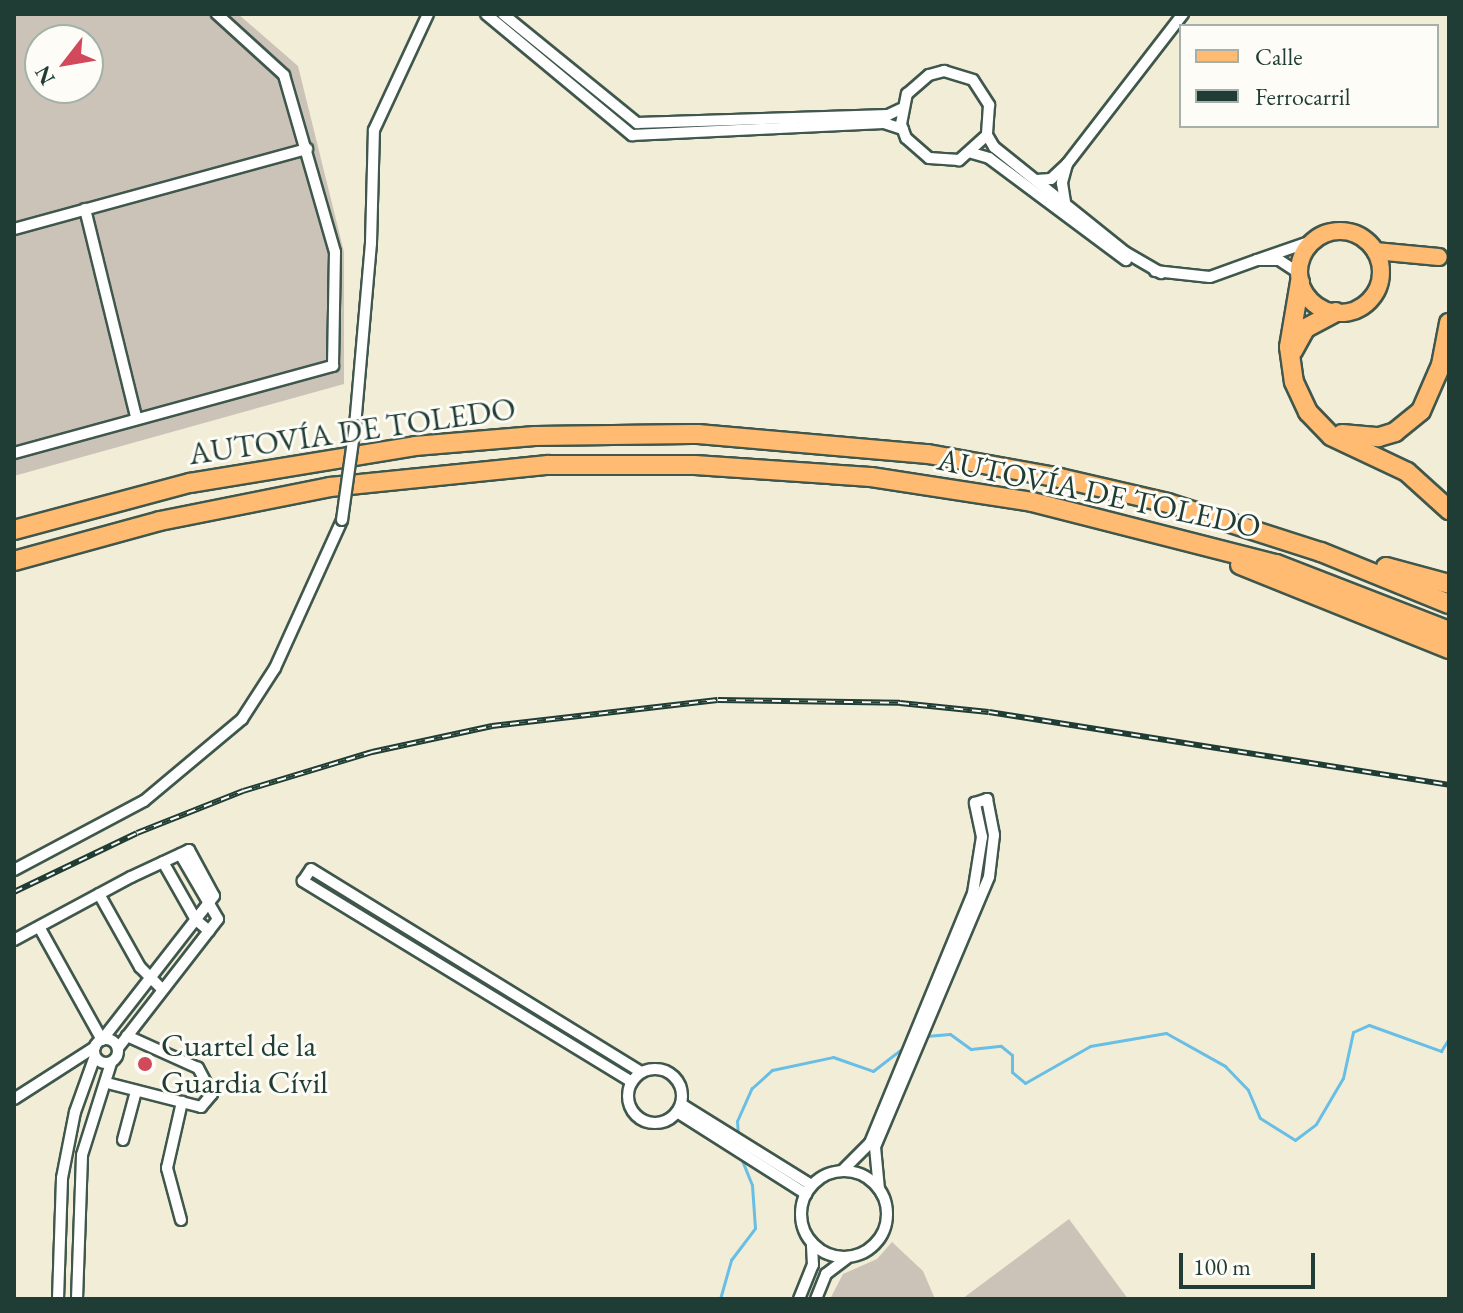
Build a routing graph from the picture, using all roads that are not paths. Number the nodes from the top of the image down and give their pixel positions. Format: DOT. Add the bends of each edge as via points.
graph roads {
  1 [pos="217,14"];
  2 [pos="428,14"];
  3 [pos="486,14"];
  4 [pos="503,14"];
  5 [pos="1183,14"];
  6 [pos="901,109"];
  7 [pos="903,129"];
  8 [pos="987,135"];
  9 [pos="307,149"];
  10 [pos="972,153"];
  11 [pos="1067,164"];
  12 [pos="1036,180"];
  13 [pos="1065,203"];
  14 [pos="85,209"];
  15 [pos="14,229"];
  16 [pos="1312,241"];
  17 [pos="1375,251"];
  18 [pos="1439,257"];
  19 [pos="1416,258"];
  20 [pos="1257,260"];
  21 [pos="1161,273"];
  22 [pos="1299,278"];
  23 [pos="1380,280"];
  24 [pos="1336,312"];
  25 [pos="1449,323"];
  26 [pos="1290,361"];
  27 [pos="136,417"];
  28 [pos="1317,423"];
  29 [pos="14,453"];
  30 [pos="1449,510"];
  31 [pos="14,520"];
  32 [pos="44,521"];
  33 [pos="14,530"];
  34 [pos="1172,535"];
  35 [pos="1321,552"];
  36 [pos="14,561"];
  37 [pos="1449,584"];
  38 [pos="1449,604"];
  39 [pos="1449,631"];
  40 [pos="1449,649"];
  41 [pos="163,862"];
  42 [pos="14,870"];
  43 [pos="99,894"];
  44 [pos="211,900"];
  45 [pos="196,920"];
  46 [pos="39,927"];
  47 [pos="209,931"];
  48 [pos="14,940"];
  49 [pos="148,976"];
  50 [pos="161,988"];
  51 [pos="127,1036"];
  52 [pos="97,1048"];
  53 [pos="118,1048"];
  54 [pos="111,1063"];
  55 [pos="641,1072"];
  56 [pos="632,1082"];
  57 [pos="111,1084"];
  58 [pos="136,1091"];
  59 [pos="14,1099"];
  60 [pos="182,1102"];
  61 [pos="679,1108"];
  62 [pos="123,1140"];
  63 [pos="737,1143"];
  64 [pos="843,1170"];
  65 [pos="808,1189"];
  66 [pos="879,1189"];
  67 [pos="181,1220"];
  68 [pos="812,1243"];
  69 [pos="849,1257"];
  70 [pos="58,1299"];
  71 [pos="77,1299"];
  72 [pos="799,1299"];
  73 [pos="816,1299"];
  1 -- 9 [label="street" via="284,75"];
  2 -- 42 [label="street, bridge" via="374,130 371,243 342,520 275,668 242,719 144,801"];
  3 -- 7 [label="street" via="632,135 884,123"];
  4 -- 6 [label="street" via="637,123 888,115"];
  5 -- 11 [label="street"];
  6 -- 7 [label="street"];
  6 -- 8 [label="street" via="916,82 944,71 959,74 973,80 989,105"];
  7 -- 10 [label="street" via="916,150 929,158 959,160"];
  8 -- 10 [label="street"];
  8 -- 12 [label="street" via="1001,154"];
  9 -- 14 [label="street"];
  9 -- 27 [label="street" via="335,252 333,366"];
  10 -- 21 [label="street" via="989,158 1115,253"];
  11 -- 12 [label="street" via="1051,179"];
  11 -- 13 [label="street" via="1062,183"];
  12 -- 13 [label="street"];
  13 -- 21 [label="street"];
  14 -- 15 [label="street"];
  14 -- 27 [label="street"];
  16 -- 17 [label="main road" via="1346,231"];
  16 -- 20 [label="street"];
  16 -- 22 [label="main road"];
  17 -- 19 [label="main road"];
  17 -- 23 [label="main road"];
  18 -- 19 [label="main road"];
  19 -- 23 [label="main road"];
  20 -- 21 [label="street" via="1210,277"];
  20 -- 22 [label="street" via="1279,260"];
  22 -- 24 [label="main road" via="1313,303"];
  22 -- 26 [label="highway"];
  23 -- 24 [label="main road" via="1359,308"];
  24 -- 26 [label="highway" via="1306,328"];
  25 -- 28 [label="highway" via="1431,395 1409,423 1395,432 1362,439"];
  26 -- 28 [label="highway" via="1300,400"];
  27 -- 29 [label="street"];
  28 -- 30 [label="highway" via="1344,444 1407,472"];
  31 -- 32 [label="highway"];
  32 -- 33 [label="highway, AUTOVÍA DE TOLEDO"];
  32 -- 35 [label="highway, AUTOVÍA DE TOLEDO" via="190,483 415,446 535,436 698,434 928,454 1060,478 1168,503"];
  34 -- 36 [label="highway, AUTOVÍA DE TOLEDO" via="1032,502 871,477 695,465 548,465 317,489 160,521"];
  34 -- 39 [label="highway, AUTOVÍA DE TOLEDO" via="1276,564"];
  34 -- 40 [label="highway"];
  35 -- 37 [label="highway"];
  35 -- 38 [label="highway, AUTOVÍA DE TOLEDO"];
  41 -- 43 [label="street"];
  41 -- 44 [label="street" via="180,854"];
  41 -- 45 [label="street"];
  43 -- 46 [label="street"];
  43 -- 49 [label="street"];
  44 -- 45 [label="street"];
  44 -- 47 [label="street" via="218,919"];
  45 -- 47 [label="street"];
  45 -- 49 [label="street"];
  46 -- 48 [label="street"];
  46 -- 52 [label="street"];
  47 -- 50 [label="street"];
  49 -- 50 [label="street"];
  49 -- 52 [label="street"];
  50 -- 51 [label="street"];
  51 -- 53 [label="street"];
  51 -- 60 [label="street" via="198,1068 212,1094 201,1107"];
  52 -- 53 [label="street"];
  52 -- 54 [label="street"];
  52 -- 59 [label="street"];
  52 -- 70 [label="street" via="75,1112 62,1178"];
  53 -- 54 [label="street"];
  54 -- 71 [label="street" via="82,1155"];
  55 -- 56 [label="street"];
  55 -- 56 [label="street" via="311,869 303,881"];
  55 -- 61 [label="street" via="653,1068 670,1073 681,1087"];
  56 -- 61 [label="street" via="628,1099 644,1120 662,1122"];
  57 -- 58 [label="street"];
  58 -- 60 [label="street"];
  58 -- 62 [label="street"];
  60 -- 67 [label="street" via="167,1168"];
  61 -- 63 [label="street"];
  63 -- 65 [label="street"];
  63 -- 65 [label="street" via="746,1156"];
  64 -- 65 [label="street"];
  64 -- 66 [label="street" via="869,1178"];
  64 -- 66 [label="street" via="870,1143 973,893 982,837 975,803 987,799 994,835 989,877 875,1147"];
  65 -- 68 [label="street" via="800,1215"];
  66 -- 69 [label="street" via="886,1202 883,1231 863,1253"];
  68 -- 69 [label="street" via="834,1256"];
  68 -- 72 [label="street" via="813,1265"];
  69 -- 73 [label="street" via="826,1274"];
}
